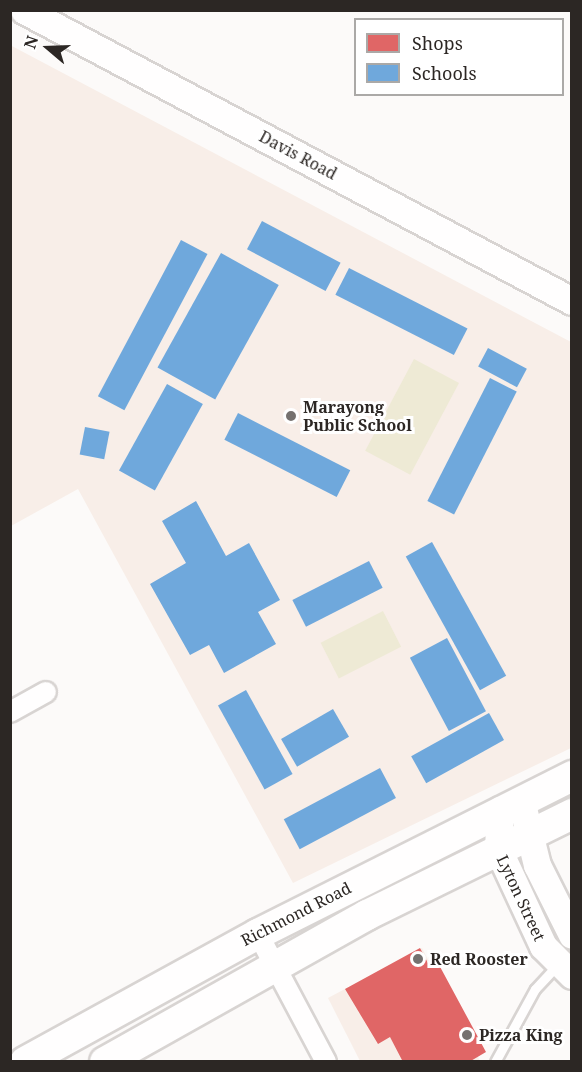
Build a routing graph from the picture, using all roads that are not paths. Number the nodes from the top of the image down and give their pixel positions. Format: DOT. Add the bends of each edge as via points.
graph roads {
  1 [pos="24,10"];
  2 [pos="572,301"];
  3 [pos="46,692"];
  4 [pos="10,712"];
  5 [pos="572,776"];
  6 [pos="511,805"];
  7 [pos="572,814"];
  8 [pos="527,834"];
  9 [pos="498,849"];
  10 [pos="258,934"];
  11 [pos="572,935"];
  12 [pos="274,964"];
  13 [pos="565,970"];
  14 [pos="25,1062"];
  15 [pos="105,1062"];
  16 [pos="326,1062"];
  17 [pos="495,1062"];
  1 -- 2 [label="street, Davis Road"];
  3 -- 4 [label="street"];
  5 -- 6 [label="main road, Richmond Road"];
  6 -- 8 [label="street, Lyton Street"];
  6 -- 9 [label="street, Lyton Street"];
  6 -- 10 [label="main road, Richmond Road"];
  7 -- 8 [label="main road, Richmond Road"];
  8 -- 9 [label="main road, Richmond Road"];
  8 -- 11 [label="street, Lyton Street" via="558,913"];
  9 -- 12 [label="main road, Richmond Road"];
  9 -- 13 [label="street, Lyton Street" via="543,946"];
  10 -- 12 [label="street"];
  10 -- 14 [label="main road, Richmond Road"];
  12 -- 15 [label="main road, Richmond Road"];
  12 -- 16 [label="street"];
  13 -- 17 [label="lane" via="535,989"];
}
